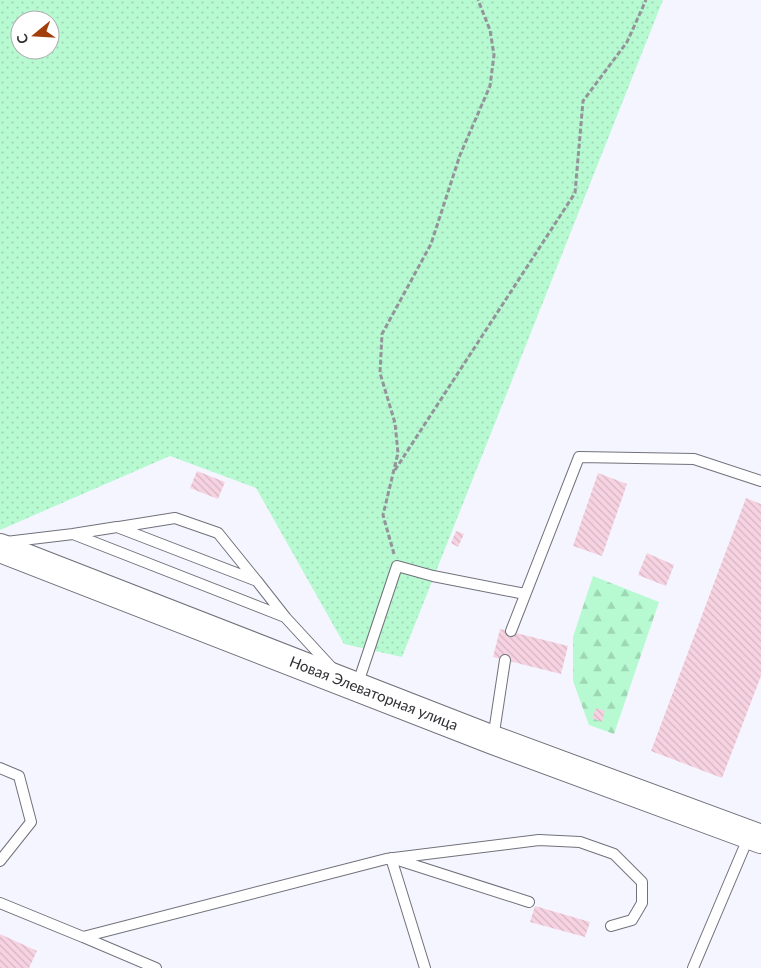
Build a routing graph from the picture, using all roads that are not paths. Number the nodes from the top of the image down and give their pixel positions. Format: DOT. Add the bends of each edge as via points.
graph roads {
  1 [pos="761,481"];
  2 [pos="117,527"];
  3 [pos="73,534"];
  4 [pos="0,542"];
  5 [pos="0,548"];
  6 [pos="257,581"];
  7 [pos="526,594"];
  8 [pos="286,618"];
  9 [pos="511,631"];
  10 [pos="504,660"];
  11 [pos="351,684"];
  12 [pos="492,740"];
  13 [pos="0,768"];
  14 [pos="755,837"];
  15 [pos="392,858"];
  16 [pos="0,861"];
  17 [pos="529,902"];
  18 [pos="0,903"];
  19 [pos="611,926"];
  20 [pos="83,936"];
  21 [pos="156,968"];
  22 [pos="424,968"];
  23 [pos="693,968"];
  1 -- 7 [label="lane" via="694,459 579,456"];
  2 -- 3 [label="lane"];
  2 -- 6 [label="lane"];
  2 -- 6 [label="lane" via="175,518 218,533"];
  3 -- 4 [label="lane"];
  3 -- 8 [label="lane"];
  5 -- 11 [label="main road, Новая Элеваторная улица"];
  6 -- 8 [label="lane"];
  7 -- 9 [label="lane"];
  7 -- 11 [label="lane" via="398,566"];
  8 -- 11 [label="lane"];
  10 -- 12 [label="lane"];
  11 -- 12 [label="main road, Новая Элеваторная улица"];
  12 -- 14 [label="main road, Новая Элеваторная улица"];
  13 -- 16 [label="lane" via="18,776 31,822"];
  14 -- 23 [label="lane"];
  15 -- 17 [label="lane"];
  15 -- 19 [label="lane" via="540,840 580,842 614,854 642,882 642,903 632,920"];
  15 -- 20 [label="lane"];
  15 -- 22 [label="lane"];
  18 -- 20 [label="lane"];
  20 -- 21 [label="lane"];
}
